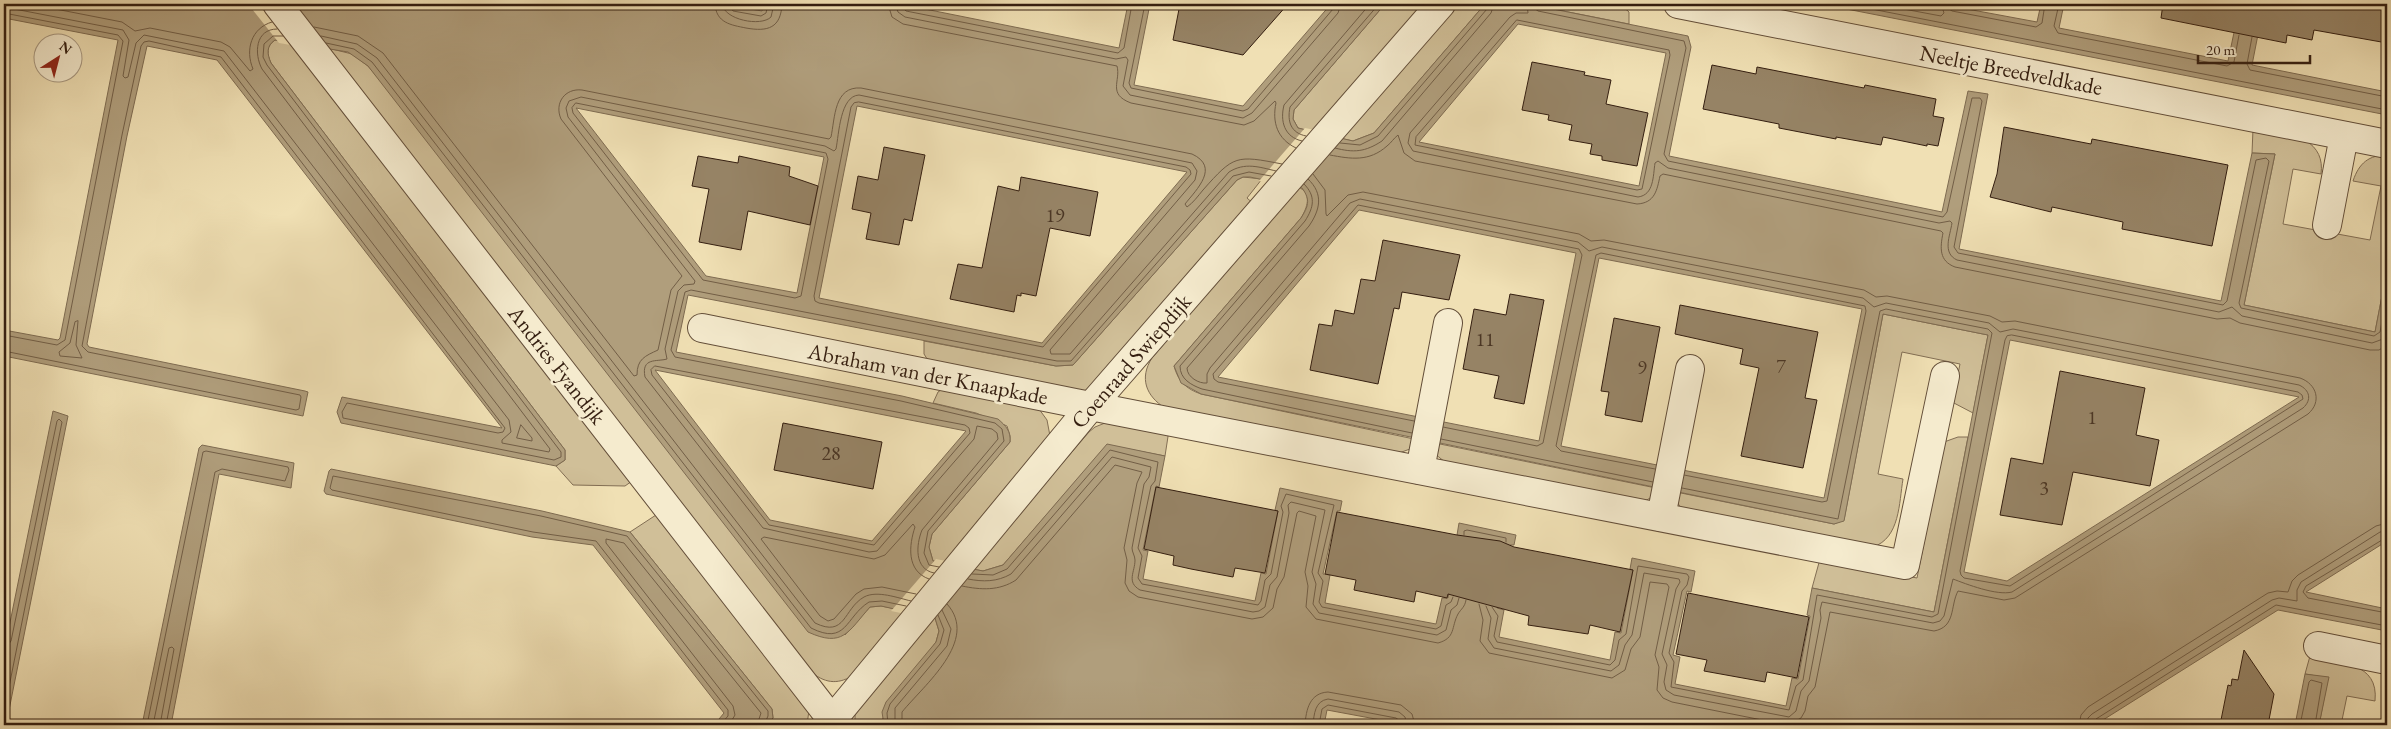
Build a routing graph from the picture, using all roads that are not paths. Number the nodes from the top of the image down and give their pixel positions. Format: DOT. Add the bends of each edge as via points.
graph roads {
  1 [pos="278,4"];
  2 [pos="1441,4"];
  3 [pos="1678,4"];
  4 [pos="2344,136"];
  5 [pos="2387,144"];
  6 [pos="2327,226"];
  7 [pos="1448,323"];
  8 [pos="702,328"];
  9 [pos="1690,369"];
  10 [pos="1945,376"];
  11 [pos="1092,406"];
  12 [pos="1422,461"];
  13 [pos="1662,508"];
  14 [pos="2318,646"];
  15 [pos="2387,660"];
  16 [pos="832,724"];
  1 -- 16 [label="street, Andries Fyandijk"];
  2 -- 11 [label="street, Coenraad Swiepdijk"];
  3 -- 4 [label="street, Neeltje Breedveldkade"];
  4 -- 5 [label="street, Neeltje Breedveldkade"];
  4 -- 6 [label="street"];
  7 -- 12 [label="street"];
  8 -- 11 [label="street, Abraham van der Knaapkade"];
  9 -- 13 [label="street"];
  10 -- 13 [label="street, Abraham van der Knaapkade" via="1905,565"];
  11 -- 12 [label="street, Abraham van der Knaapkade"];
  11 -- 16 [label="street, Coenraad Swiepdijk"];
  12 -- 13 [label="street, Abraham van der Knaapkade"];
  14 -- 15 [label="street"];
}
